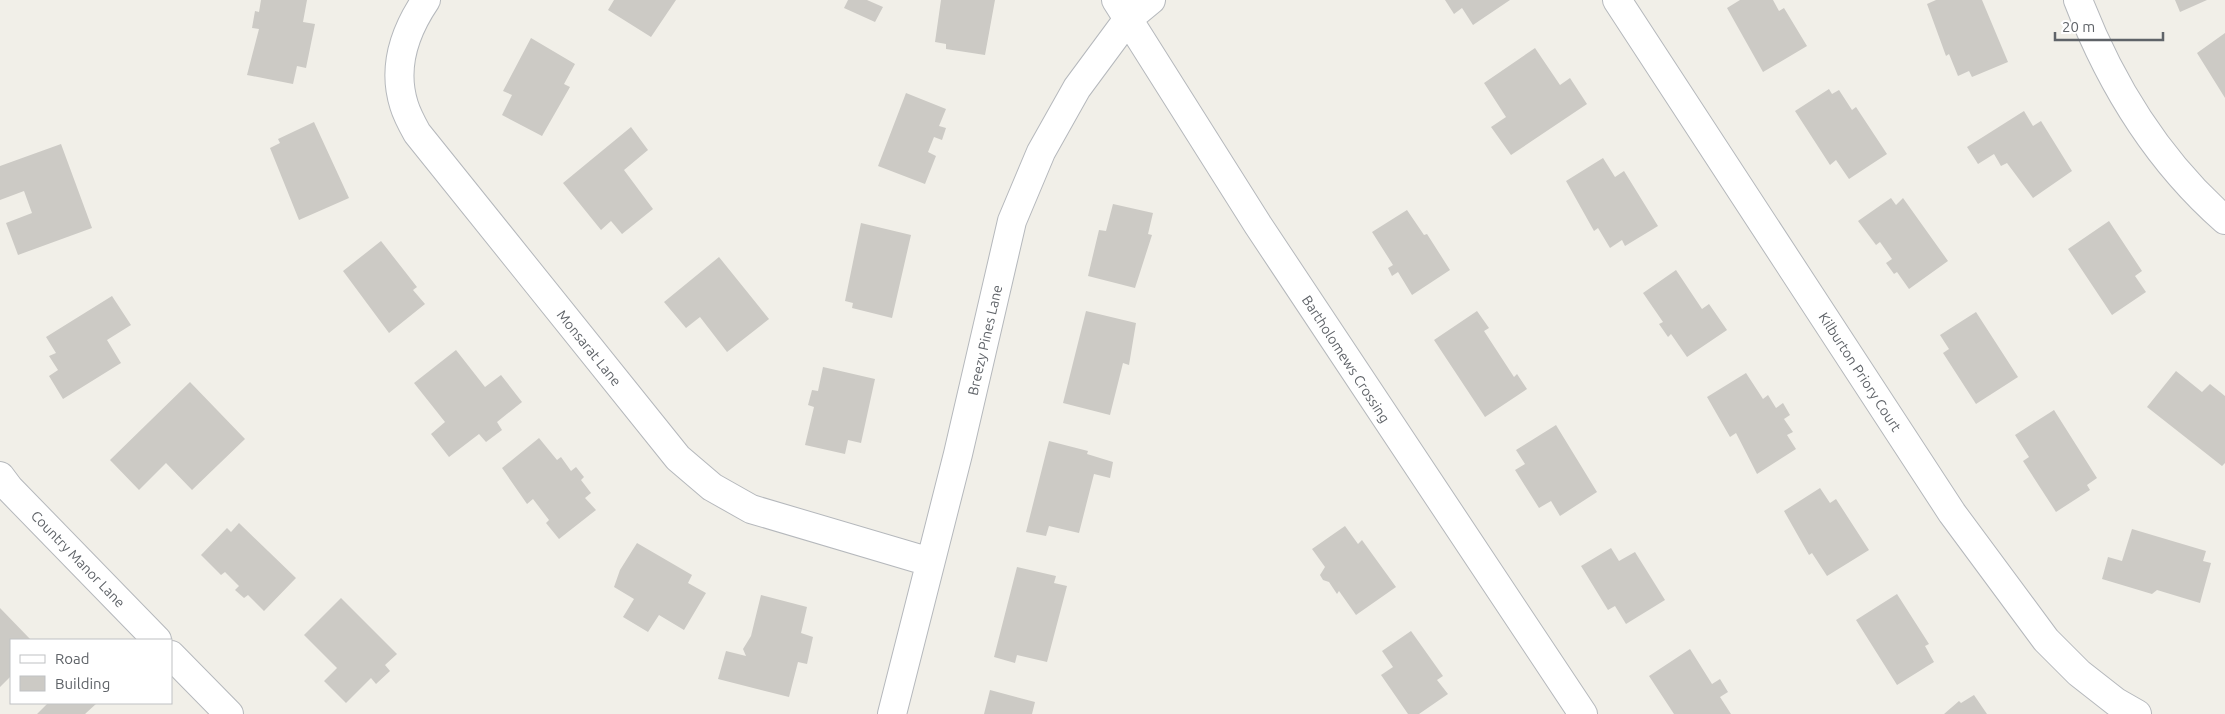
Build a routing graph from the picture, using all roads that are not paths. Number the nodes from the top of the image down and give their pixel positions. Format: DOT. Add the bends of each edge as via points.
graph roads {
  1 [pos="426,0"];
  2 [pos="1151,0"];
  3 [pos="1617,0"];
  4 [pos="2078,0"];
  5 [pos="1122,10"];
  6 [pos="2225,220"];
  7 [pos="0,476"];
  8 [pos="930,562"];
  9 [pos="156,639"];
  10 [pos="172,656"];
  11 [pos="229,714"];
  12 [pos="892,714"];
  13 [pos="1582,714"];
  14 [pos="2137,714"];
  1 -- 8 [label="street, Monsarat Lane" via="413,20 402,49 399,74 404,104 417,133 678,458 712,487 751,509"];
  2 -- 5 [label="street, Breezy Pines Lane"];
  3 -- 14 [label="street, Kilburton Priory Court" via="1952,513 2046,640 2079,672 2116,702"];
  4 -- 6 [label="street" via="2091,35 2126,102 2158,149"];
  5 -- 8 [label="street, Breezy Pines Lane" via="1041,152 1012,221"];
  5 -- 13 [label="street, Bartholomews Crossing" via="1258,226"];
  7 -- 9 [label="street, Country Manor Lane"];
  8 -- 12 [label="street, Breezy Pines Lane"];
  10 -- 11 [label="street"];
}
